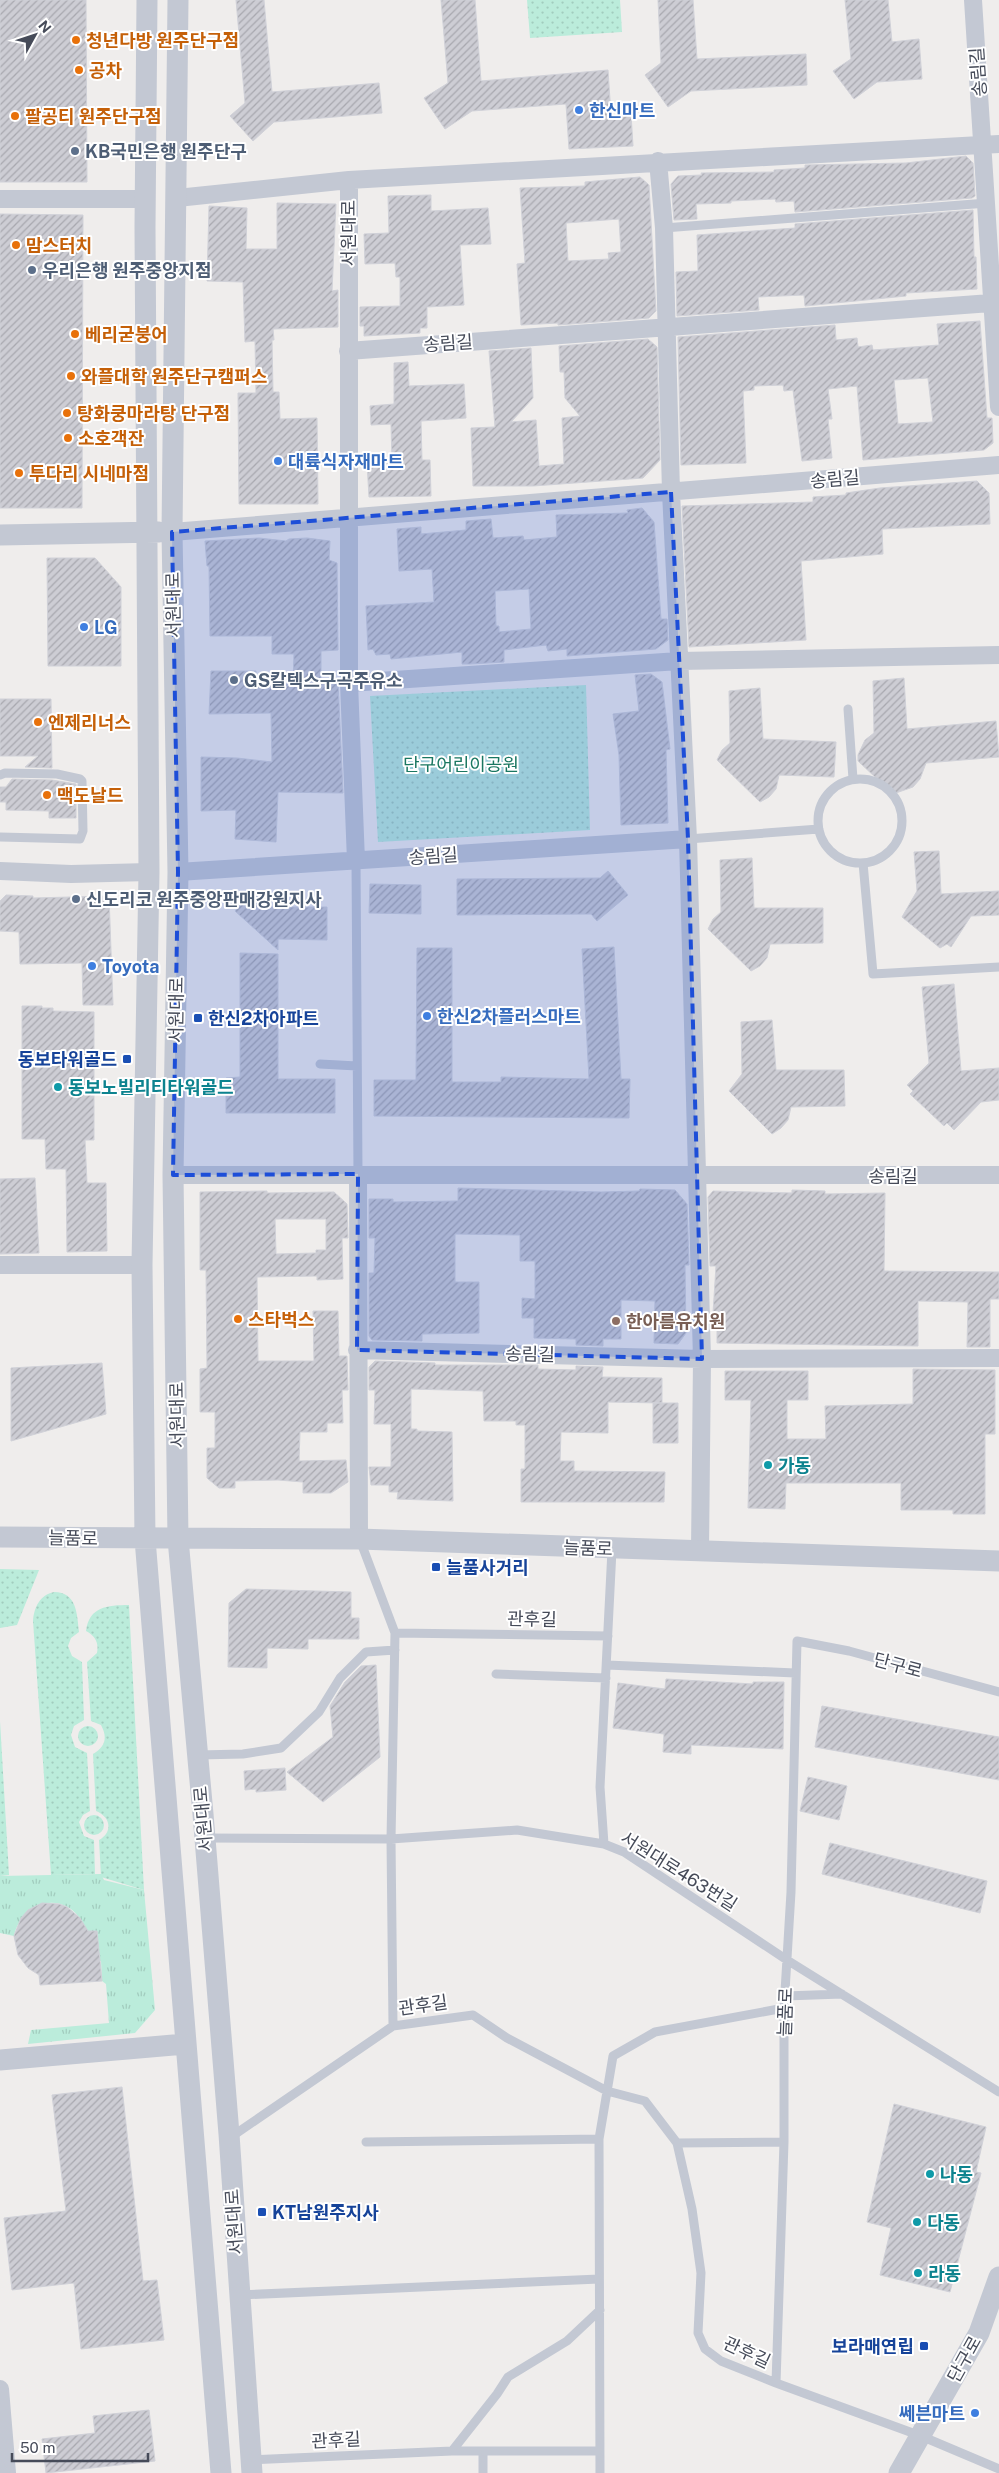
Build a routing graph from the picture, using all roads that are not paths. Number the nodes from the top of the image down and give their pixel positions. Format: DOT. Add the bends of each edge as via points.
graph roads {
  1 [pos="147,0"];
  2 [pos="178,0"];
  3 [pos="973,0"];
  4 [pos="991,144"];
  5 [pos="658,161"];
  6 [pos="348,180"];
  7 [pos="177,198"];
  8 [pos="0,199"];
  9 [pos="146,199"];
  10 [pos="987,203"];
  11 [pos="664,228"];
  12 [pos="991,303"];
  13 [pos="668,328"];
  14 [pos="348,351"];
  15 [pos="999,407"];
  16 [pos="999,465"];
  17 [pos="670,492"];
  18 [pos="348,519"];
  19 [pos="172,532"];
  20 [pos="146,533"];
  21 [pos="0,535"];
  22 [pos="999,655"];
  23 [pos="679,661"];
  24 [pos="349,683"];
  25 [pos="848,709"];
  26 [pos="0,776"];
  27 [pos="853,779"];
  28 [pos="819,829"];
  29 [pos="0,837"];
  30 [pos="688,839"];
  31 [pos="356,860"];
  32 [pos="864,863"];
  33 [pos="0,871"];
  34 [pos="149,872"];
  35 [pos="178,872"];
  36 [pos="999,967"];
  37 [pos="320,1064"];
  38 [pos="357,1066"];
  39 [pos="358,1174"];
  40 [pos="173,1175"];
  41 [pos="999,1175"];
  42 [pos="696,1177"];
  43 [pos="0,1265"];
  44 [pos="142,1265"];
  45 [pos="358,1350"];
  46 [pos="999,1358"];
  47 [pos="702,1359"];
  48 [pos="0,1538"];
  49 [pos="145,1539"];
  50 [pos="178,1539"];
  51 [pos="359,1539"];
  52 [pos="612,1550"];
  53 [pos="700,1550"];
  54 [pos="999,1561"];
  55 [pos="396,1633"];
  56 [pos="608,1636"];
  57 [pos="797,1642"];
  58 [pos="395,1650"];
  59 [pos="607,1665"];
  60 [pos="794,1673"];
  61 [pos="496,1674"];
  62 [pos="606,1678"];
  63 [pos="999,1692"];
  64 [pos="198,1755"];
  65 [pos="205,1838"];
  66 [pos="391,1839"];
  67 [pos="604,1844"];
  68 [pos="787,1960"];
  69 [pos="843,1994"];
  70 [pos="785,1996"];
  71 [pos="784,2008"];
  72 [pos="393,2026"];
  73 [pos="185,2044"];
  74 [pos="0,2060"];
  75 [pos="607,2091"];
  76 [pos="999,2092"];
  77 [pos="229,2139"];
  78 [pos="599,2139"];
  79 [pos="366,2142"];
  80 [pos="784,2142"];
  81 [pos="677,2143"];
  82 [pos="999,2277"];
  83 [pos="600,2279"];
  84 [pos="240,2296"];
  85 [pos="600,2310"];
  86 [pos="776,2383"];
  87 [pos="0,2389"];
  88 [pos="921,2436"];
  89 [pos="452,2450"];
  90 [pos="600,2450"];
  91 [pos="483,2451"];
  92 [pos="251,2467"];
  93 [pos="999,2469"];
  94 [pos="7,2473"];
  95 [pos="221,2473"];
  96 [pos="483,2473"];
  97 [pos="600,2473"];
  98 [pos="899,2473"];
  1 -- 9 [label="street, 서원대로"];
  2 -- 7 [label="street, 서원대로"];
  3 -- 4 [label="street, 송림길"];
  4 -- 5 [label="street"];
  4 -- 10 [label="street, 송림길"];
  5 -- 6 [label="street"];
  5 -- 11 [label="street"];
  6 -- 7 [label="street, 서원대로"];
  6 -- 14 [label="street, 서원대로"];
  7 -- 9 [label="street"];
  7 -- 19 [label="street, 서원대로"];
  8 -- 9 [label="street"];
  9 -- 20 [label="street, 서원대로"];
  10 -- 11 [label="lane"];
  10 -- 12 [label="street, 송림길"];
  11 -- 13 [label="street"];
  12 -- 13 [label="street, 송림길"];
  12 -- 15 [label="street, 송림길"];
  13 -- 14 [label="street, 송림길"];
  13 -- 17 [label="street"];
  14 -- 18 [label="street, 서원대로"];
  16 -- 17 [label="street, 송림길"];
  17 -- 18 [label="street, 송림길"];
  17 -- 23 [label="street"];
  18 -- 19 [label="street"];
  18 -- 24 [label="street, 서원대로"];
  19 -- 20 [label="street"];
  19 -- 35 [label="street, 서원대로"];
  20 -- 21 [label="street"];
  20 -- 34 [label="street, 서원대로"];
  22 -- 23 [label="street"];
  23 -- 24 [label="street"];
  23 -- 30 [label="street"];
  24 -- 31 [label="street, 서원대로"];
  25 -- 27 [label="lane"];
  26 -- 29 [label="lane" via="4,773 57,774 80,779 83,831 80,839"];
  27 -- 28 [label="lane" via="828,793 821,805"];
  27 -- 32 [label="lane" via="881,785 892,794 900,807 902,820 894,846 885,855"];
  28 -- 30 [label="lane"];
  28 -- 32 [label="lane" via="825,845 835,855 847,861"];
  30 -- 31 [label="street, 송림길"];
  30 -- 42 [label="street"];
  31 -- 35 [label="street, 송림길"];
  31 -- 38 [label="lane"];
  32 -- 36 [label="lane" via="873,974"];
  33 -- 34 [label="street" via="71,874"];
  34 -- 35 [label="street"];
  34 -- 44 [label="street, 서원대로"];
  35 -- 40 [label="street, 서원대로"];
  37 -- 38 [label="lane"];
  38 -- 39 [label="lane"];
  39 -- 40 [label="street, 송림길"];
  39 -- 42 [label="street, 송림길"];
  39 -- 45 [label="street"];
  40 -- 50 [label="street, 서원대로"];
  41 -- 42 [label="street, 송림길"];
  42 -- 47 [label="street"];
  43 -- 44 [label="street"];
  44 -- 49 [label="street, 서원대로"];
  45 -- 47 [label="street, 송림길"];
  45 -- 51 [label="street"];
  46 -- 47 [label="street, 송림길"];
  47 -- 53 [label="street"];
  48 -- 49 [label="street, 늘품로"];
  49 -- 50 [label="street, 늘품로"];
  49 -- 73 [label="street, 서원대로"];
  50 -- 51 [label="street, 늘품로"];
  50 -- 64 [label="street, 서원대로"];
  51 -- 52 [label="street, 늘품로"];
  51 -- 55 [label="lane"];
  52 -- 53 [label="street, 늘품로"];
  52 -- 56 [label="lane"];
  53 -- 54 [label="street, 늘품로"];
  55 -- 56 [label="lane, 관후길"];
  55 -- 58 [label="lane"];
  56 -- 59 [label="lane"];
  57 -- 60 [label="lane, 늘품로"];
  57 -- 63 [label="lane, 단구로" via="850,1651"];
  58 -- 64 [label="lane" via="366,1652 340,1678 319,1712 281,1748 243,1754"];
  58 -- 66 [label="lane"];
  59 -- 60 [label="lane"];
  59 -- 62 [label="lane"];
  60 -- 68 [label="lane, 늘품로"];
  61 -- 62 [label="lane"];
  62 -- 67 [label="lane" via="600,1787"];
  64 -- 65 [label="street, 서원대로"];
  65 -- 66 [label="lane, 서원대로463번길"];
  65 -- 77 [label="street, 서원대로"];
  66 -- 67 [label="lane, 서원대로463번길" via="517,1830"];
  66 -- 72 [label="lane"];
  67 -- 68 [label="lane, 서원대로463번길" via="624,1852"];
  68 -- 69 [label="lane, 서원대로463번길"];
  68 -- 70 [label="lane, 늘품로"];
  69 -- 70 [label="lane"];
  69 -- 76 [label="lane, 서원대로463번길"];
  70 -- 71 [label="lane, 늘품로"];
  71 -- 75 [label="lane" via="655,2032 613,2056"];
  71 -- 80 [label="lane, 늘품로"];
  72 -- 75 [label="lane, 관후길" via="472,2015 507,2038"];
  72 -- 77 [label="lane, 관후길"];
  73 -- 74 [label="street"];
  73 -- 95 [label="street, 서원대로"];
  75 -- 78 [label="lane"];
  75 -- 81 [label="lane, 관후길" via="645,2101"];
  77 -- 84 [label="street, 서원대로"];
  78 -- 79 [label="lane"];
  78 -- 83 [label="lane"];
  80 -- 81 [label="lane"];
  80 -- 86 [label="lane, 늘품로"];
  81 -- 86 [label="lane, 관후길" via="692,2209 701,2273 698,2333 705,2349 721,2361"];
  82 -- 88 [label="street, 단구로" via="979,2333"];
  83 -- 84 [label="lane"];
  83 -- 85 [label="lane"];
  84 -- 92 [label="street, 서원대로"];
  85 -- 89 [label="lane" via="567,2342 508,2377"];
  85 -- 90 [label="lane"];
  86 -- 88 [label="lane"];
  87 -- 94 [label="street"];
  88 -- 93 [label="lane"];
  88 -- 98 [label="street, 단구로"];
  89 -- 91 [label="lane, 관후길"];
  89 -- 92 [label="lane, 관후길"];
  90 -- 91 [label="lane, 관후길"];
  90 -- 97 [label="lane"];
  91 -- 96 [label="lane"];
}
